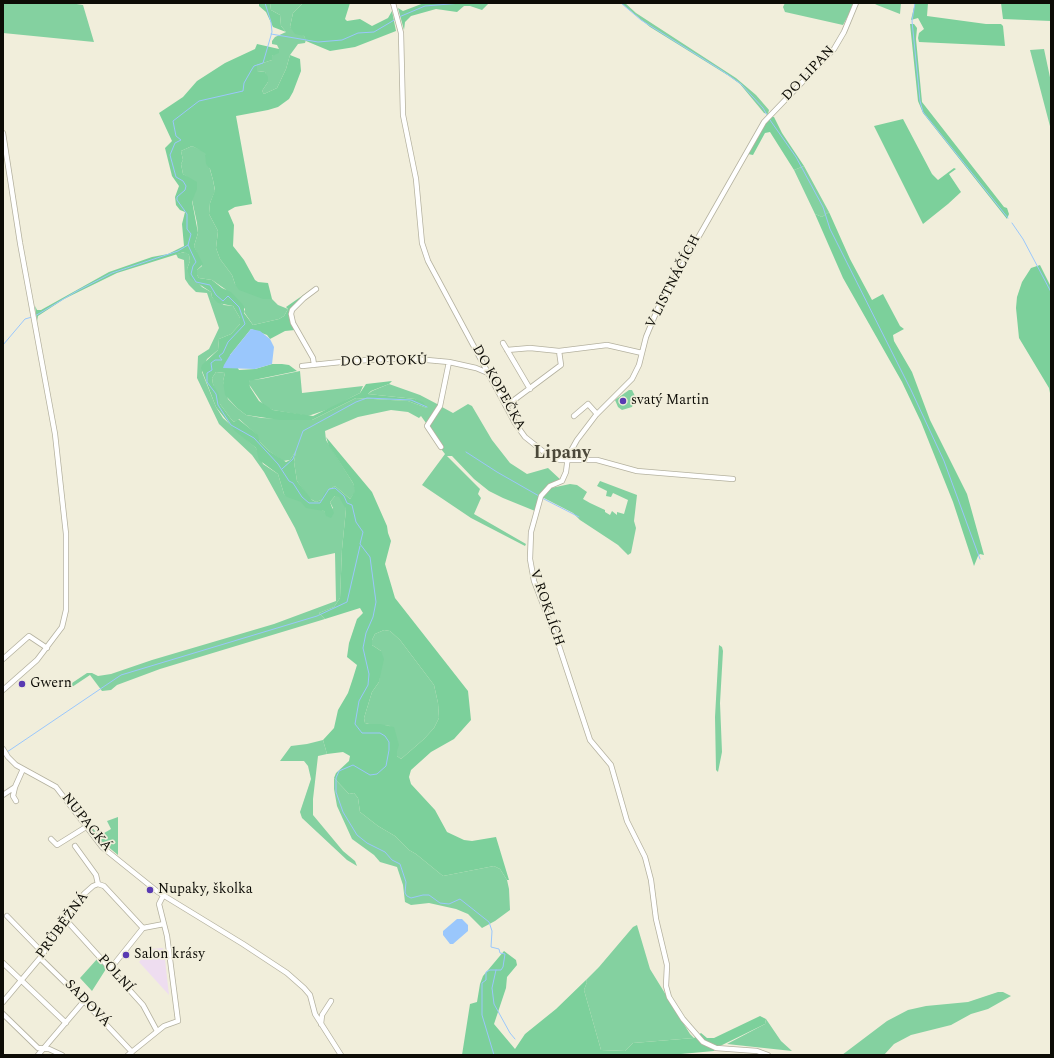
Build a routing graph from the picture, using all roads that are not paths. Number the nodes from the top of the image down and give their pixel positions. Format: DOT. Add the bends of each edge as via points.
graph roads {
  1 [pos="393,3"];
  2 [pos="856,3"];
  3 [pos="766,119"];
  4 [pos="3,133"];
  5 [pos="316,289"];
  6 [pos="503,343"];
  7 [pos="507,350"];
  8 [pos="559,351"];
  9 [pos="642,353"];
  10 [pos="449,362"];
  11 [pos="314,365"];
  12 [pos="302,366"];
  13 [pos="488,373"];
  14 [pos="530,389"];
  15 [pos="506,406"];
  16 [pos="597,414"];
  17 [pos="574,416"];
  18 [pos="441,447"];
  19 [pos="567,461"];
  20 [pos="733,479"];
  21 [pos="47,648"];
  22 [pos="3,659"];
  23 [pos="3,690"];
  24 [pos="4,752"];
  25 [pos="24,769"];
  26 [pos="15,787"];
  27 [pos="3,795"];
  28 [pos="16,801"];
  29 [pos="86,827"];
  30 [pos="51,839"];
  31 [pos="75,846"];
  32 [pos="98,884"];
  33 [pos="163,896"];
  34 [pos="7,916"];
  35 [pos="67,921"];
  36 [pos="164,924"];
  37 [pos="143,928"];
  38 [pos="43,953"];
  39 [pos="40,958"];
  40 [pos="3,963"];
  41 [pos="110,968"];
  42 [pos="22,981"];
  43 [pos="84,1001"];
  44 [pos="331,1001"];
  45 [pos="3,1002"];
  46 [pos="3,1014"];
  47 [pos="66,1023"];
  48 [pos="322,1027"];
  49 [pos="157,1031"];
  50 [pos="44,1048"];
  51 [pos="130,1053"];
  52 [pos="38,1055"];
  53 [pos="62,1055"];
  54 [pos="341,1055"];
  55 [pos="768,1055"];
  1 -- 13 [label="street, DO KOPEČKA" via="402,41 403,115 416,180 422,243 428,261"];
  2 -- 3 [label="street, DO LIPAN" via="834,49"];
  3 -- 9 [label="street, V LISTNÁČÍCH" via="658,308"];
  4 -- 21 [label="street" via="55,434 66,534 65,621"];
  5 -- 11 [label="street" via="304,298 291,314"];
  6 -- 7 [label="street"];
  7 -- 8 [label="street" via="530,348"];
  7 -- 14 [label="street"];
  8 -- 9 [label="street" via="607,345"];
  8 -- 14 [label="street" via="561,365"];
  9 -- 16 [label="street, V LISTNÁČÍCH" via="632,379"];
  10 -- 11 [label="street, DO POTOKŮ" via="405,358"];
  10 -- 13 [label="street, DO POTOKŮ"];
  10 -- 18 [label="street" via="440,406 427,426"];
  11 -- 12 [label="street, DO POTOKŮ"];
  13 -- 15 [label="street, DO KOPEČKA"];
  14 -- 15 [label="street"];
  15 -- 19 [label="street, DO KOPEČKA" via="532,445 549,456"];
  16 -- 17 [label="street" via="588,404"];
  16 -- 19 [label="street, V LISTNÁČÍCH" via="577,440"];
  19 -- 20 [label="street, DO KOPEČKA" via="597,460 637,471"];
  19 -- 55 [label="street, V ROKLÍCH" via="562,481 550,486 540,497 531,532 531,567 590,740 611,765 627,821 645,858 667,965 666,986 669,997 686,1024 703,1042 716,1048 757,1051"];
  21 -- 22 [label="street" via="30,636"];
  21 -- 23 [label="street"];
  24 -- 25 [label="street, NUPACKÁ"];
  25 -- 26 [label="street"];
  25 -- 29 [label="street, NUPACKÁ" via="56,787"];
  26 -- 27 [label="street"];
  26 -- 28 [label="street" via="13,796"];
  29 -- 30 [label="street" via="57,845"];
  29 -- 33 [label="street, NUPACKÁ" via="102,847"];
  31 -- 32 [label="street" via="96,875"];
  32 -- 35 [label="street, PRŮBĚŽNÁ" via="84,894"];
  32 -- 37 [label="street, PRŮBĚŽNÁ" via="104,886"];
  33 -- 36 [label="street" via="159,904"];
  33 -- 48 [label="street, NUPACKÁ" via="287,974 307,991"];
  34 -- 38 [label="street"];
  35 -- 38 [label="street, PRŮBĚŽNÁ"];
  35 -- 41 [label="street, POLNÍ"];
  36 -- 37 [label="street"];
  36 -- 49 [label="street" via="178,1020"];
  37 -- 41 [label="street"];
  38 -- 39 [label="street, PRŮBĚŽNÁ"];
  39 -- 42 [label="street, PRŮBĚŽNÁ"];
  39 -- 43 [label="street, SADOVÁ"];
  40 -- 42 [label="street"];
  41 -- 49 [label="street, POLNÍ" via="143,1005"];
  42 -- 45 [label="street, PRŮBĚŽNÁ"];
  42 -- 47 [label="street"];
  43 -- 47 [label="street"];
  43 -- 51 [label="street, SADOVÁ"];
  44 -- 48 [label="street" via="322,1015"];
  46 -- 50 [label="street" via="38,1048"];
  47 -- 50 [label="street"];
  48 -- 54 [label="street, NUPACKÁ"];
  49 -- 51 [label="street"];
  50 -- 52 [label="street"];
  50 -- 53 [label="street"];
}
